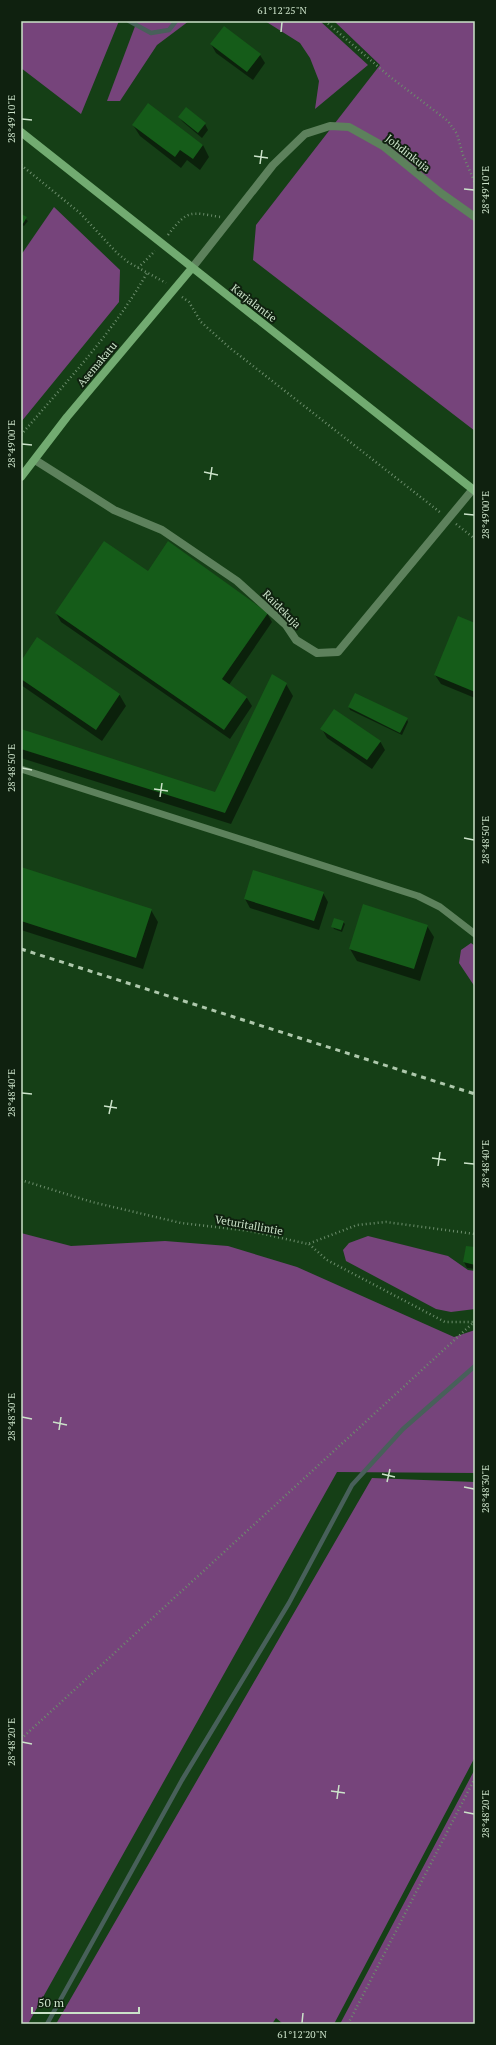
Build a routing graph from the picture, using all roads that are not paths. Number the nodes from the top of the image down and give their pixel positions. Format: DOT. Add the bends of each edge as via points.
graph roads {
  1 [pos="21,132"];
  2 [pos="475,217"];
  3 [pos="192,268"];
  4 [pos="34,460"];
  5 [pos="21,477"];
  6 [pos="474,490"];
  7 [pos="21,769"];
  8 [pos="475,934"];
  1 -- 3 [label="main road, Karjalantie"];
  2 -- 3 [label="street, Johdinkuja" via="383,146 349,127 330,126 305,134 273,165"];
  3 -- 4 [label="main road, Asemakatu"];
  3 -- 6 [label="main road, Karjalantie"];
  4 -- 5 [label="main road, Asemakatu"];
  4 -- 6 [label="street, Raidekuja" via="114,510 162,530 237,581 286,625 296,640 318,653 338,652"];
  7 -- 8 [label="lane" via="418,896 440,907"];
}
